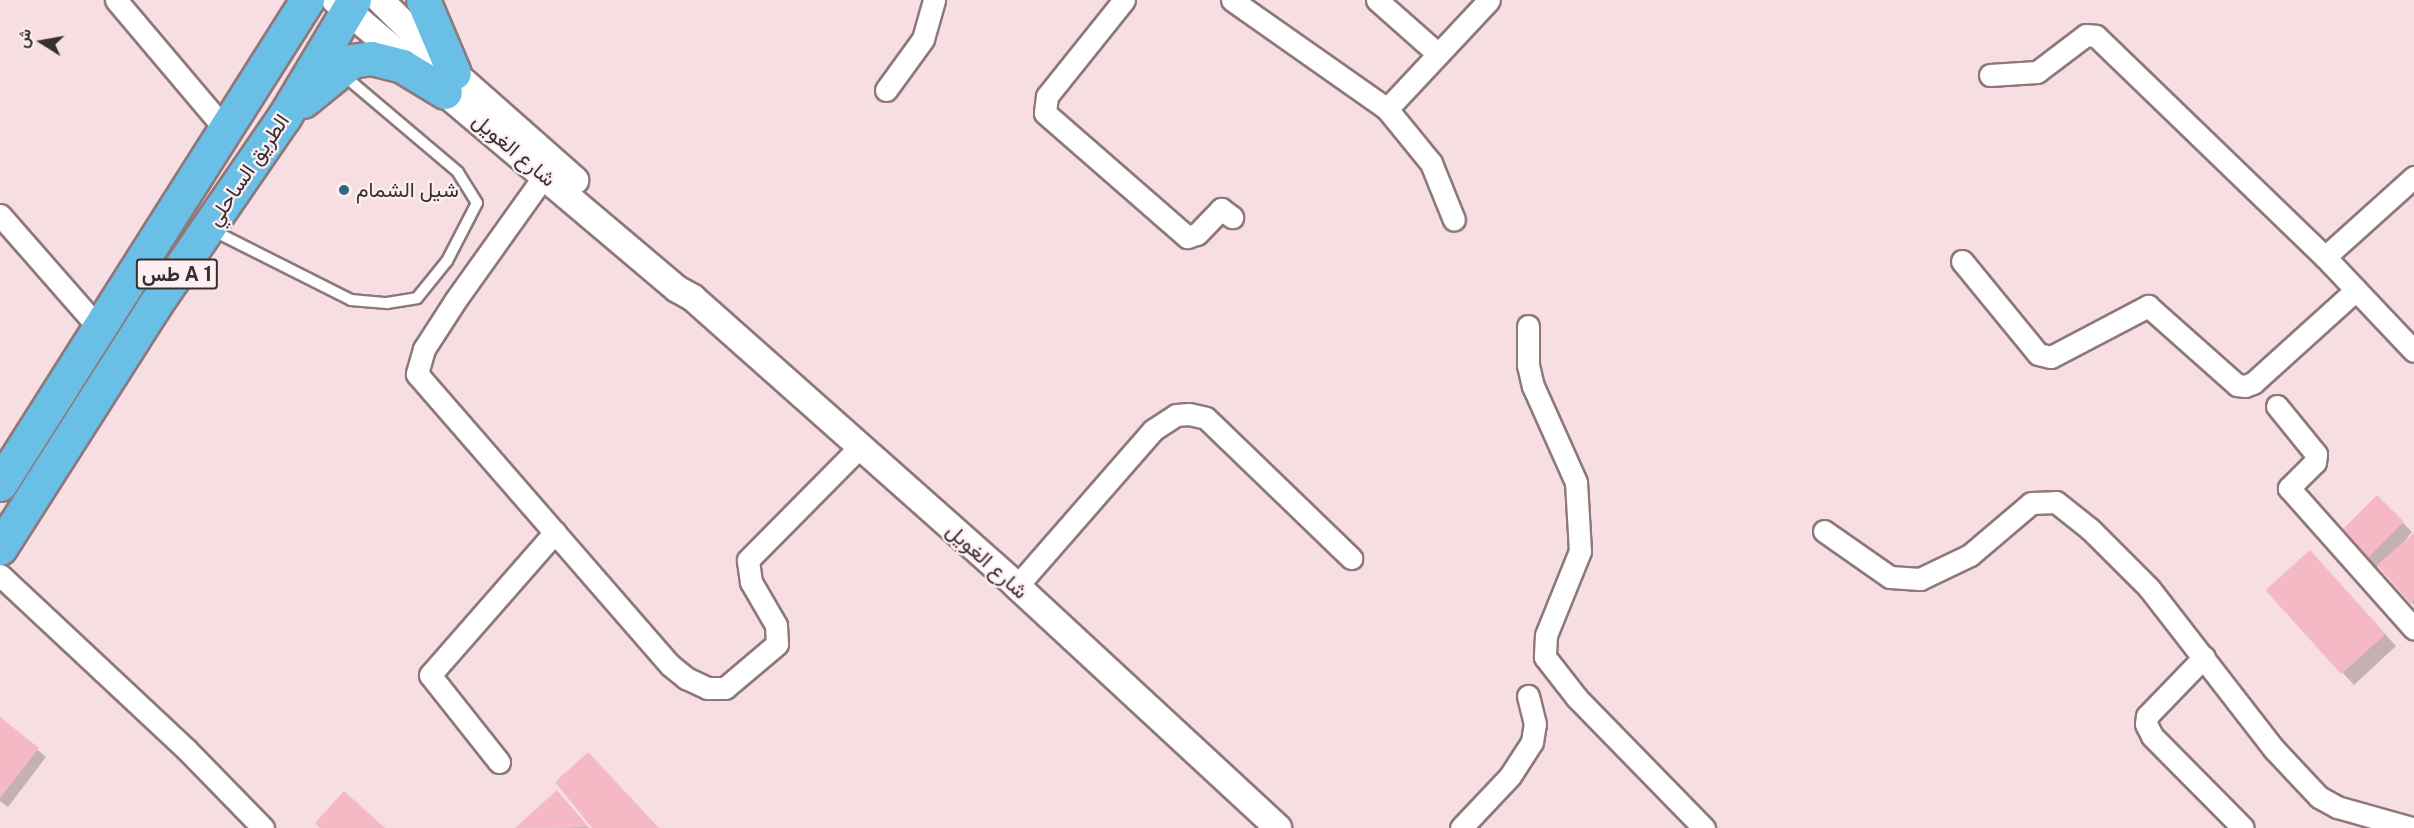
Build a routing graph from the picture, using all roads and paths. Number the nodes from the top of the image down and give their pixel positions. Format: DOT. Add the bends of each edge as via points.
graph roads {
  1 [pos="116,0"];
  2 [pos="307,0"];
  3 [pos="381,0"];
  4 [pos="423,0"];
  5 [pos="934,0"];
  6 [pos="1124,0"];
  7 [pos="1232,0"];
  8 [pos="1377,0"];
  9 [pos="1489,0"];
  10 [pos="346,3"];
  11 [pos="1438,54"];
  12 [pos="338,71"];
  13 [pos="1990,75"];
  14 [pos="450,82"];
  15 [pos="886,90"];
  16 [pos="1387,109"];
  17 [pos="284,117"];
  18 [pos="226,130"];
  19 [pos="544,176"];
  20 [pos="2414,177"];
  21 [pos="0,215"];
  22 [pos="1232,217"];
  23 [pos="1454,220"];
  24 [pos="209,229"];
  25 [pos="2325,257"];
  26 [pos="1962,261"];
  27 [pos="2356,290"];
  28 [pos="693,298"];
  29 [pos="1528,326"];
  30 [pos="99,328"];
  31 [pos="2414,351"];
  32 [pos="2277,406"];
  33 [pos="859,448"];
  34 [pos="0,484"];
  35 [pos="1824,531"];
  36 [pos="555,532"];
  37 [pos="0,548"];
  38 [pos="1351,558"];
  39 [pos="0,575"];
  40 [pos="1017,586"];
  41 [pos="2414,629"];
  42 [pos="2204,657"];
  43 [pos="1527,696"];
  44 [pos="499,762"];
  45 [pos="263,828"];
  46 [pos="1278,828"];
  47 [pos="1461,828"];
  48 [pos="1704,828"];
  49 [pos="2243,828"];
  50 [pos="2411,828"];
  1 -- 18 [label="street"];
  2 -- 18 [label="highway, الطريق الساحلي / طس A 1"];
  3 -- 14 [label="street, شارع الغويل"];
  4 -- 14 [label="highway"];
  5 -- 15 [label="street" via="923,39"];
  6 -- 22 [label="street" via="1047,96 1045,112 1187,237 1197,234 1219,210"];
  7 -- 16 [label="street"];
  8 -- 11 [label="street"];
  9 -- 11 [label="street"];
  10 -- 14 [label="street, شارع الغويل"];
  10 -- 17 [label="highway, الطريق الساحلي / طس A 1"];
  11 -- 16 [label="street"];
  12 -- 14 [label="highway" via="352,61 371,58"];
  12 -- 17 [label="highway"];
  12 -- 24 [label="lane" via="458,172 477,203 447,261 417,298 387,303 351,300"];
  13 -- 25 [label="street" via="2037,72 2086,35 2096,36"];
  14 -- 19 [label="street, شارع الغويل"];
  14 -- 28 [label="street, شارع الغويل" via="681,276"];
  16 -- 23 [label="street" via="1426,154"];
  17 -- 24 [label="highway, الطريق الساحلي / طس A 1"];
  18 -- 30 [label="highway, الطريق الساحلي / طس A 1"];
  19 -- 28 [label="street, شارع الغويل" via="677,289"];
  19 -- 36 [label="street" via="454,301 424,349 417,374"];
  20 -- 25 [label="street"];
  21 -- 30 [label="street"];
  24 -- 37 [label="highway, الطريق الساحلي / طس A 1" via="154,306"];
  25 -- 27 [label="street"];
  26 -- 27 [label="street" via="2038,354 2051,357 2148,306 2237,385 2245,386"];
  27 -- 31 [label="street"];
  28 -- 33 [label="street, شارع الغويل"];
  29 -- 48 [label="street" via="1528,365 1533,386 1576,482 1578,505 1580,551 1546,635 1545,657 1577,698"];
  30 -- 34 [label="highway, الطريق الساحلي / طس A 1"];
  32 -- 41 [label="street" via="2316,454 2315,462 2289,488"];
  33 -- 36 [label="street" via="748,560 751,582 776,625 779,640 726,688 707,688 670,665"];
  33 -- 40 [label="street, شارع الغويل"];
  35 -- 42 [label="street" via="1890,577 1920,579 1970,555 2031,503 2056,502 2090,529 2149,588"];
  36 -- 44 [label="street" via="429,675"];
  38 -- 40 [label="street" via="1206,418 1189,414 1168,419 1153,430"];
  39 -- 45 [label="street" via="187,750"];
  40 -- 46 [label="street, شارع الغويل"];
  42 -- 49 [label="street" via="2147,716 2146,724 2152,736"];
  42 -- 50 [label="street" via="2273,748 2319,797 2337,807"];
  43 -- 47 [label="street" via="1535,724 1532,742 1510,776"];
}
